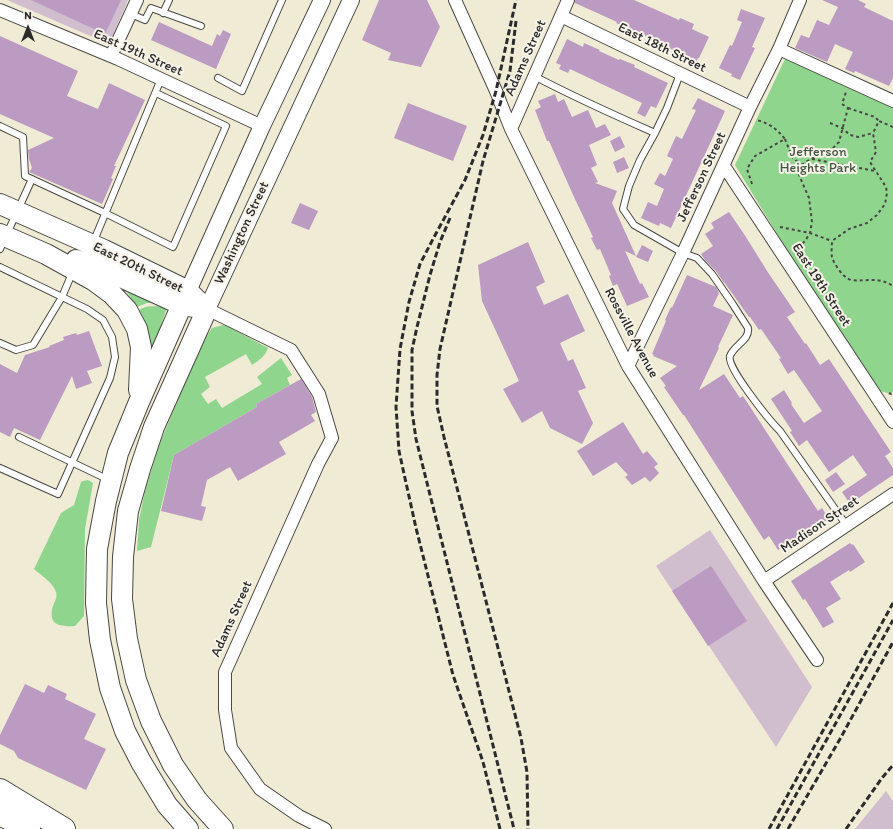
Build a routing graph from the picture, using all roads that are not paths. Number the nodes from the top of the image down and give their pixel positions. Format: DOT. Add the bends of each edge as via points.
graph roads {
  1 [pos="138,0"];
  2 [pos="169,0"];
  3 [pos="282,0"];
  4 [pos="322,0"];
  5 [pos="351,0"];
  6 [pos="455,0"];
  7 [pos="568,0"];
  8 [pos="800,0"];
  9 [pos="0,10"];
  10 [pos="163,13"];
  11 [pos="131,14"];
  12 [pos="561,16"];
  13 [pos="201,26"];
  14 [pos="779,49"];
  15 [pos="111,56"];
  16 [pos="680,74"];
  17 [pos="534,76"];
  18 [pos="218,78"];
  19 [pos="161,79"];
  20 [pos="156,93"];
  21 [pos="893,101"];
  22 [pos="748,111"];
  23 [pos="0,126"];
  24 [pos="262,126"];
  25 [pos="511,129"];
  26 [pos="655,133"];
  27 [pos="724,166"];
  28 [pos="32,179"];
  29 [pos="9,208"];
  30 [pos="105,213"];
  31 [pos="2,240"];
  32 [pos="92,244"];
  33 [pos="683,253"];
  34 [pos="46,254"];
  35 [pos="0,267"];
  36 [pos="73,270"];
  37 [pos="62,297"];
  38 [pos="185,298"];
  39 [pos="206,309"];
  40 [pos="0,343"];
  41 [pos="628,366"];
  42 [pos="139,402"];
  43 [pos="893,422"];
  44 [pos="19,437"];
  45 [pos="332,438"];
  46 [pos="73,462"];
  47 [pos="0,468"];
  48 [pos="111,480"];
  49 [pos="893,494"];
  50 [pos="847,526"];
  51 [pos="764,581"];
  52 [pos="817,660"];
  53 [pos="0,790"];
  54 [pos="0,814"];
  55 [pos="29,829"];
  56 [pos="64,829"];
  57 [pos="188,829"];
  58 [pos="223,829"];
  59 [pos="325,829"];
  1 -- 11 [label="street"];
  2 -- 10 [label="lane"];
  3 -- 18 [label="lane" via="242,91"];
  4 -- 24 [label="street, Washington Street"];
  5 -- 39 [label="street, Washington Street"];
  6 -- 25 [label="street, Rossville Avenue"];
  7 -- 12 [label="street, Adams Street"];
  8 -- 14 [label="street, Jefferson Street"];
  9 -- 15 [label="street, East 19th Street"];
  10 -- 11 [label="lane" via="151,8 145,20"];
  10 -- 13 [label="lane"];
  11 -- 15 [label="street"];
  12 -- 16 [label="street, East 18th Street"];
  12 -- 17 [label="street, Adams Street"];
  14 -- 21 [label="street"];
  14 -- 22 [label="street, Jefferson Street"];
  15 -- 19 [label="street, East 19th Street"];
  16 -- 22 [label="street, East 18th Street"];
  16 -- 26 [label="lane"];
  17 -- 25 [label="street, Adams Street"];
  17 -- 26 [label="lane"];
  19 -- 20 [label="lane"];
  19 -- 24 [label="street, East 19th Street"];
  20 -- 30 [label="lane"];
  20 -- 30 [label="lane" via="226,126 173,247"];
  22 -- 27 [label="street, Jefferson Street"];
  23 -- 28 [label="lane" via="23,137 25,176"];
  24 -- 38 [label="street, Washington Street"];
  25 -- 41 [label="street, Rossville Avenue"];
  26 -- 33 [label="lane" via="629,186 623,209 634,225"];
  27 -- 33 [label="street, Jefferson Street"];
  27 -- 43 [label="street, East 19th Street"];
  28 -- 29 [label="lane"];
  28 -- 30 [label="lane"];
  29 -- 31 [label="lane"];
  29 -- 32 [label="main road, East 20th Street"];
  30 -- 32 [label="lane"];
  31 -- 34 [label="main road"];
  32 -- 38 [label="main road, East 20th Street"];
  33 -- 41 [label="street, Jefferson Street"];
  33 -- 50 [label="lane" via="697,258 712,274 748,328 747,336 730,356 732,368"];
  34 -- 36 [label="main road"];
  34 -- 38 [label="main road" via="75,260"];
  35 -- 37 [label="lane"];
  36 -- 37 [label="lane"];
  36 -- 42 [label="main road" via="112,294 127,310 137,329 141,347"];
  37 -- 40 [label="lane" via="33,345 16,350"];
  37 -- 46 [label="lane" via="103,320 112,337 115,357 110,378"];
  38 -- 39 [label="main road, East 20th Street"];
  38 -- 42 [label="main road, Washington Street"];
  39 -- 45 [label="street, East 20th Street" via="291,350 319,394"];
  39 -- 58 [label="main road, Washington Street" via="154,427 140,469 128,511 122,599 136,680 151,721 173,765 197,800"];
  41 -- 51 [label="street, Rossville Avenue"];
  42 -- 48 [label="main road, Washington Street" via="118,453"];
  44 -- 46 [label="lane"];
  45 -- 59 [label="street, Adams Street" via="225,672 225,710 231,748 260,789 299,816"];
  46 -- 47 [label="lane" via="58,494"];
  46 -- 48 [label="lane"];
  48 -- 57 [label="main road, Washington Street" via="97,549 96,603 100,640 110,688 125,731 141,762 167,805"];
  49 -- 50 [label="street, Madison Street"];
  50 -- 51 [label="street, Madison Street"];
  51 -- 52 [label="street, Rossville Avenue"];
  53 -- 56 [label="highway"];
  54 -- 55 [label="highway"];
}
